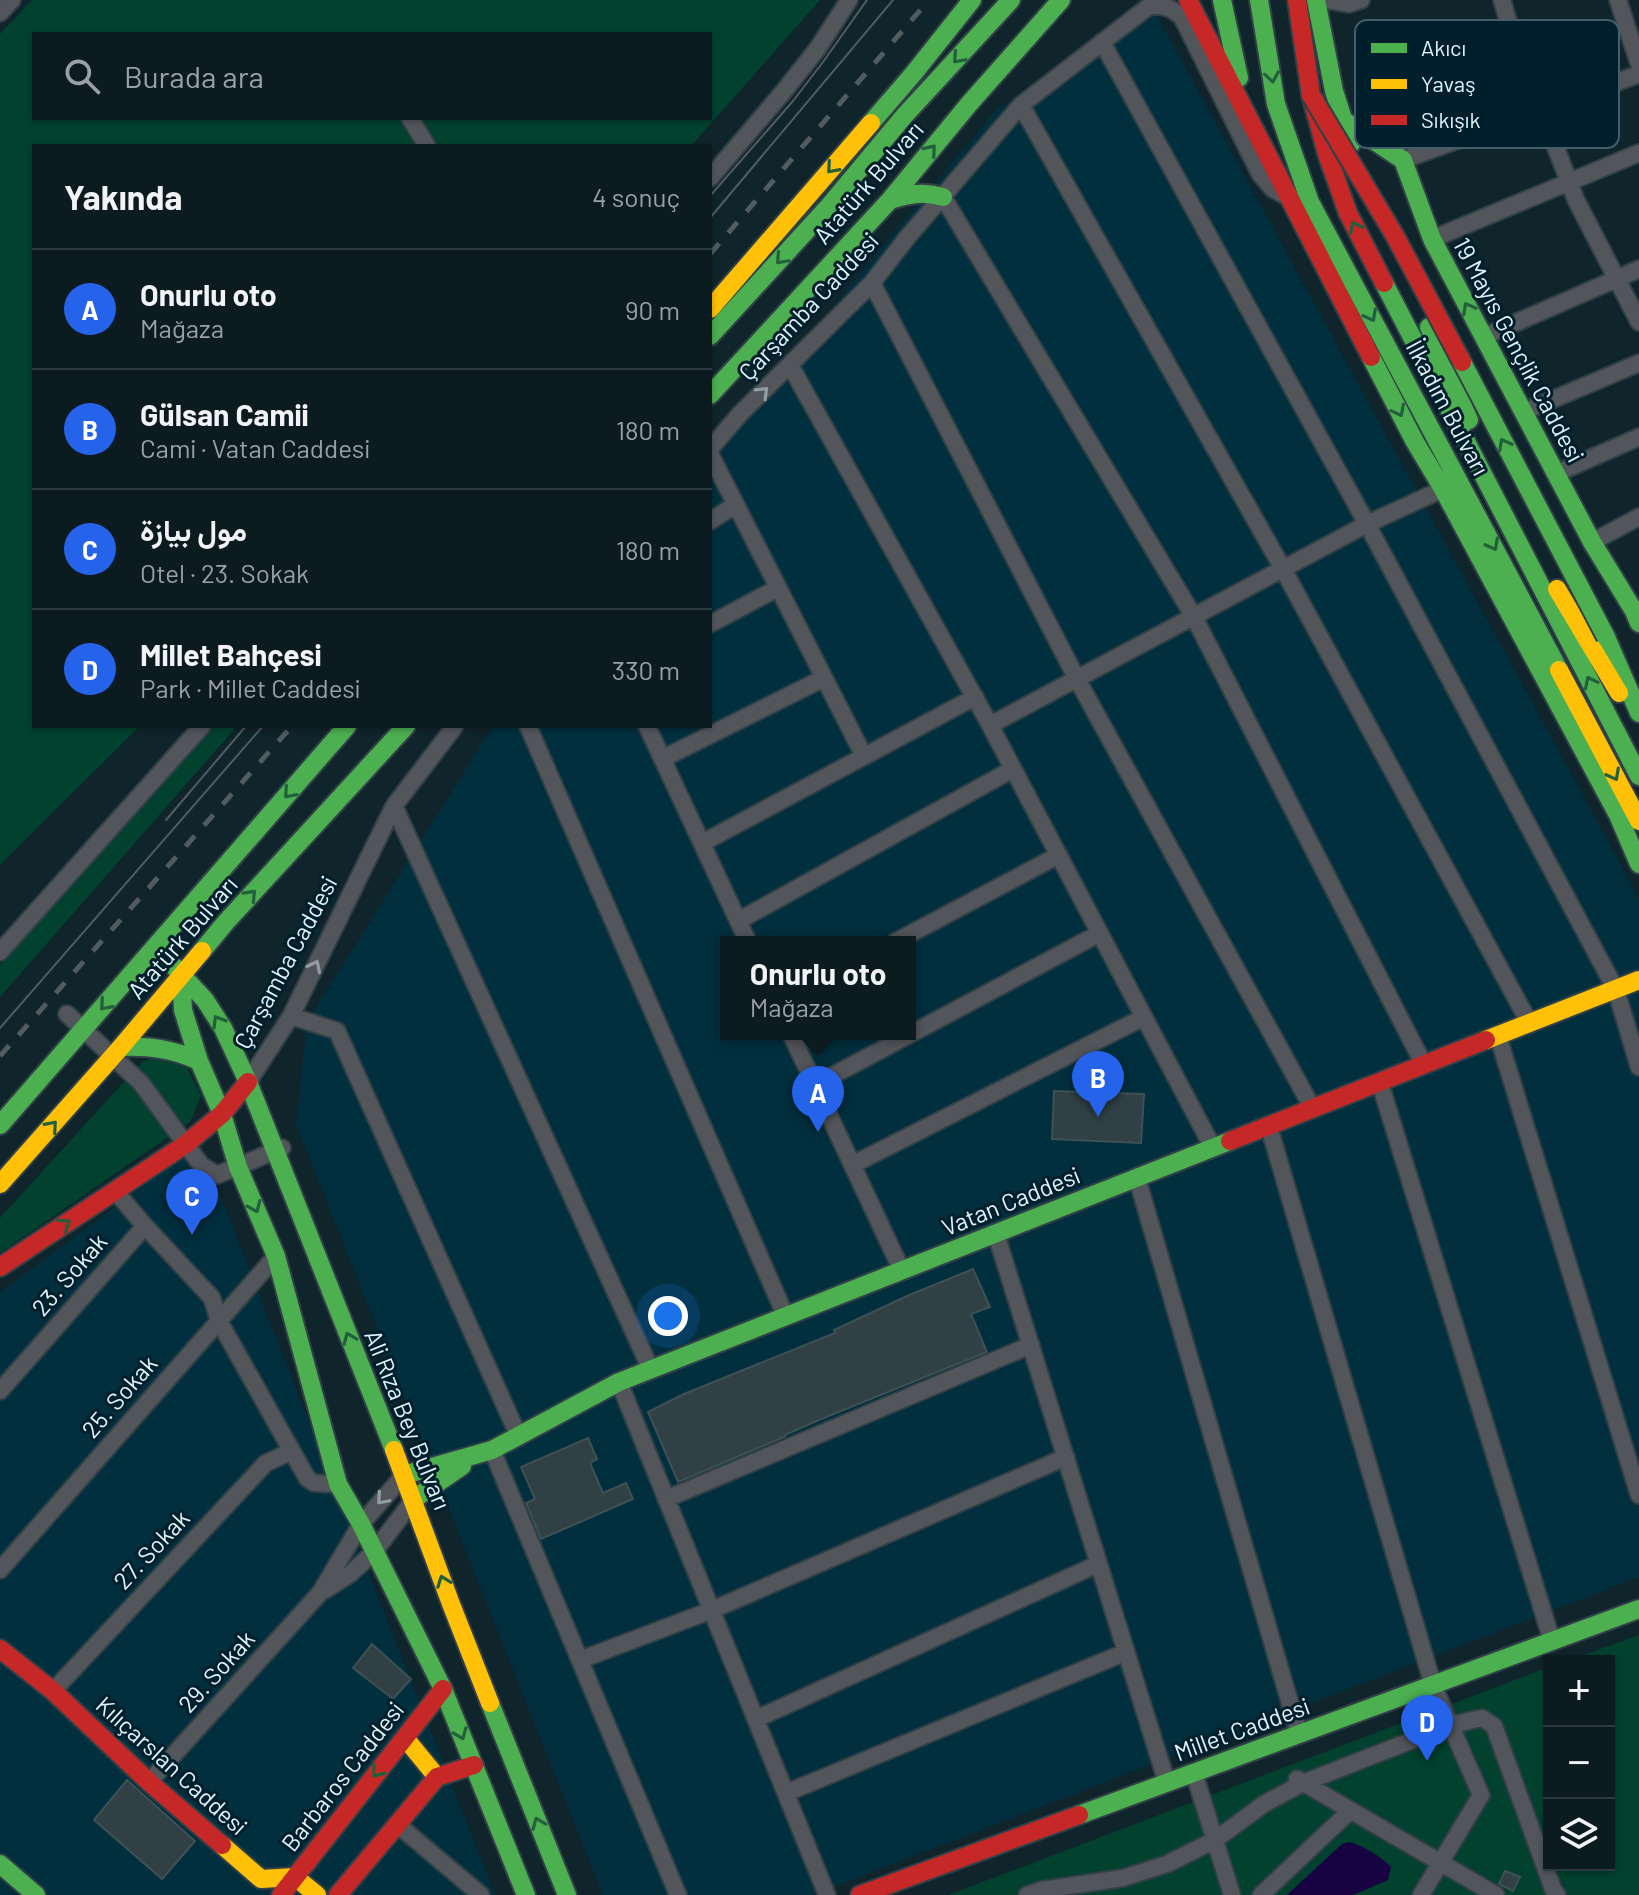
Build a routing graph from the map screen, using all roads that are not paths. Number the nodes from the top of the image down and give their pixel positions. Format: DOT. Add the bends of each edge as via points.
graph roads {
  1 [pos="12,0"];
  2 [pos="849,0"];
  3 [pos="972,0"];
  4 [pos="1011,0"];
  5 [pos="1072,0"];
  6 [pos="1188,0"];
  7 [pos="1222,0"];
  8 [pos="1259,0"];
  9 [pos="1297,0"];
  10 [pos="1316,0"];
  11 [pos="1327,0"];
  12 [pos="1361,0"];
  13 [pos="1502,0"];
  14 [pos="1618,0"];
  15 [pos="1056,5"];
  16 [pos="0,13"];
  17 [pos="1508,20"];
  18 [pos="1102,42"];
  19 [pos="1639,64"];
  20 [pos="1639,74"];
  21 [pos="1619,82"];
  22 [pos="1311,95"];
  23 [pos="1021,105"];
  24 [pos="1248,117"];
  25 [pos="1340,118"];
  26 [pos="411,120"];
  27 [pos="1355,128"];
  28 [pos="426,144"];
  29 [pos="1385,148"];
  30 [pos="1437,148"];
  31 [pos="1555,148"];
  32 [pos="1639,153"];
  33 [pos="1403,160"];
  34 [pos="712,176"];
  35 [pos="1569,183"];
  36 [pos="943,197"];
  37 [pos="1288,197"];
  38 [pos="890,200"];
  39 [pos="1432,239"];
  40 [pos="1639,269"];
  41 [pos="1616,278"];
  42 [pos="872,283"];
  43 [pos="712,307"];
  44 [pos="1639,322"];
  45 [pos="712,334"];
  46 [pos="1483,337"];
  47 [pos="1639,363"];
  48 [pos="790,365"];
  49 [pos="712,393"];
  50 [pos="1523,412"];
  51 [pos="1639,437"];
  52 [pos="712,449"];
  53 [pos="712,456"];
  54 [pos="1555,474"];
  55 [pos="1443,489"];
  56 [pos="735,505"];
  57 [pos="1639,517"];
  58 [pos="712,520"];
  59 [pos="1367,524"];
  60 [pos="1592,542"];
  61 [pos="1283,569"];
  62 [pos="778,588"];
  63 [pos="1637,614"];
  64 [pos="1194,617"];
  65 [pos="712,623"];
  66 [pos="824,678"];
  67 [pos="1077,679"];
  68 [pos="975,697"];
  69 [pos="1639,713"];
  70 [pos="990,725"];
  71 [pos="1639,727"];
  72 [pos="200,728"];
  73 [pos="345,728"];
  74 [pos="404,728"];
  75 [pos="453,728"];
  76 [pos="529,728"];
  77 [pos="648,728"];
  78 [pos="864,756"];
  79 [pos="662,759"];
  80 [pos="1013,769"];
  81 [pos="1639,776"];
  82 [pos="394,806"];
  83 [pos="1639,821"];
  84 [pos="702,843"];
  85 [pos="1059,855"];
  86 [pos="1639,864"];
  87 [pos="738,921"];
  88 [pos="1100,933"];
  89 [pos="745,936"];
  90 [pos="906,936"];
  91 [pos="156,947"];
  92 [pos="0,952"];
  93 [pos="181,975"];
  94 [pos="1639,980"];
  95 [pos="1616,990"];
  96 [pos="67,1014"];
  97 [pos="291,1016"];
  98 [pos="1144,1017"];
  99 [pos="1530,1024"];
  100 [pos="83,1030"];
  101 [pos="916,1031"];
  102 [pos="1498,1036"];
  103 [pos="794,1040"];
  104 [pos="899,1040"];
  105 [pos="117,1052"];
  106 [pos="199,1061"];
  107 [pos="1424,1065"];
  108 [pos="1639,1067"];
  109 [pos="248,1082"];
  110 [pos="1380,1083"];
  111 [pos="815,1085"];
  112 [pos="1313,1109"];
  113 [pos="222,1114"];
  114 [pos="0,1125"];
  115 [pos="1269,1127"];
  116 [pos="186,1144"];
  117 [pos="1213,1148"];
  118 [pos="281,1149"];
  119 [pos="852,1165"];
  120 [pos="238,1167"];
  121 [pos="1137,1178"];
  122 [pos="0,1184"];
  123 [pos="115,1191"];
  124 [pos="145,1226"];
  125 [pos="996,1234"];
  126 [pos="276,1256"];
  127 [pos="0,1267"];
  128 [pos="902,1271"];
  129 [pos="786,1317"];
  130 [pos="219,1321"];
  131 [pos="1031,1345"];
  132 [pos="651,1370"];
  133 [pos="619,1382"];
  134 [pos="0,1391"];
  135 [pos="519,1437"];
  136 [pos="292,1451"];
  137 [pos="484,1453"];
  138 [pos="1066,1457"];
  139 [pos="404,1475"];
  140 [pos="338,1484"];
  141 [pos="1639,1495"];
  142 [pos="414,1499"];
  143 [pos="666,1499"];
  144 [pos="361,1524"];
  145 [pos="374,1552"];
  146 [pos="1098,1564"];
  147 [pos="0,1570"];
  148 [pos="320,1593"];
  149 [pos="1639,1609"];
  150 [pos="712,1610"];
  151 [pos="1552,1641"];
  152 [pos="0,1649"];
  153 [pos="1126,1652"];
  154 [pos="580,1660"];
  155 [pos="1433,1685"];
  156 [pos="443,1689"];
  157 [pos="53,1691"];
  158 [pos="756,1719"];
  159 [pos="1451,1725"];
  160 [pos="1299,1734"];
  161 [pos="405,1738"];
  162 [pos="474,1765"];
  163 [pos="1194,1773"];
  164 [pos="437,1777"];
  165 [pos="1298,1780"];
  166 [pos="149,1782"];
  167 [pos="1167,1783"];
  168 [pos="786,1793"];
  169 [pos="1350,1811"];
  170 [pos="397,1824"];
  171 [pos="1215,1840"];
  172 [pos="1440,1863"];
  173 [pos="0,1864"];
  174 [pos="295,1877"];
  175 [pos="264,1887"];
  176 [pos="524,1894"];
  177 [pos="36,1895"];
  178 [pos="281,1895"];
  179 [pos="317,1895"];
  180 [pos="338,1895"];
  181 [pos="481,1895"];
  182 [pos="567,1895"];
  183 [pos="678,1895"];
  184 [pos="827,1895"];
  185 [pos="860,1895"];
  186 [pos="1027,1895"];
  187 [pos="1232,1895"];
  188 [pos="1261,1895"];
  189 [pos="1421,1895"];
  190 [pos="1496,1895"];
  191 [pos="1557,1895"];
  1 -- 16 [label="street"];
  2 -- 34 [label="street" via="818,48"];
  3 -- 43 [label="main road, Atatürk Bulvarı, one-way"];
  4 -- 45 [label="main road, one-way"];
  5 -- 15 [label="main road"];
  6 -- 24 [label="main road"];
  7 -- 24 [label="main road"];
  8 -- 83 [label="main road, İlkadım Bulvarı, one-way" via="1276,104 1310,202"];
  9 -- 22 [label="main road, İlkadım Bulvarı"];
  10 -- 25 [label="main road, İlkadım Bulvarı"];
  11 -- 12 [label="street"];
  13 -- 17 [label="street"];
  14 -- 19 [label="street"];
  38 -- 15 [label="main road, Atatürk Bulvarı, one-way"];
  18 -- 23 [label="street, Çarşamba Caddesi"];
  18 -- 37 [label="street, Çarşamba Caddesi" via="1148,7 1161,5 1182,17 1260,174"];
  18 -- 59 [label="street"];
  20 -- 21 [label="street"];
  69 -- 22 [label="main road, one-way, bridge" via="1606,637 1395,236"];
  81 -- 22 [label="main road, İlkadım Bulvarı, one-way, bridge" via="1348,213"];
  23 -- 36 [label="street, Çarşamba Caddesi"];
  23 -- 61 [label="street"];
  24 -- 37 [label="main road, İlkadım Bulvarı"];
  25 -- 27 [label="main road"];
  25 -- 71 [label="main road, İlkadım Bulvarı" via="1502,497"];
  26 -- 28 [label="street"];
  29 -- 33 [label="main road"];
  30 -- 33 [label="street"];
  31 -- 35 [label="street"];
  32 -- 35 [label="street"];
  33 -- 39 [label="main road, 19 Mayıs Gençlik Caddesi"];
  35 -- 39 [label="street"];
  35 -- 41 [label="street"];
  36 -- 38 [label="main road" via="928,191"];
  36 -- 42 [label="street, Çarşamba Caddesi"];
  36 -- 64 [label="street"];
  37 -- 55 [label="main road, İlkadım Bulvarı, one-way"];
  38 -- 49 [label="main road, Atatürk Bulvarı"];
  46 -- 39 [label="main road, 19 Mayıs Gençlik Caddesi, one-way"];
  40 -- 41 [label="street"];
  41 -- 44 [label="street"];
  41 -- 46 [label="street"];
  42 -- 48 [label="street, Çarşamba Caddesi"];
  42 -- 67 [label="street"];
  46 -- 50 [label="main road, 19 Mayıs Gençlik Caddesi"];
  47 -- 50 [label="street"];
  52 -- 48 [label="street, Çarşamba Caddesi, one-way"];
  48 -- 68 [label="street"];
  50 -- 54 [label="main road, 19 Mayıs Gençlik Caddesi"];
  51 -- 54 [label="street"];
  53 -- 56 [label="street"];
  54 -- 60 [label="main road, 19 Mayıs Gençlik Caddesi"];
  55 -- 59 [label="street"];
  55 -- 86 [label="main road, İlkadım Bulvarı" via="1618,815"];
  56 -- 58 [label="street"];
  56 -- 62 [label="street"];
  57 -- 60 [label="street"];
  59 -- 61 [label="street"];
  59 -- 95 [label="street"];
  60 -- 63 [label="main road, 19 Mayıs Gençlik Caddesi"];
  61 -- 64 [label="street"];
  61 -- 99 [label="street"];
  62 -- 65 [label="street"];
  62 -- 66 [label="street"];
  64 -- 67 [label="street"];
  64 -- 107 [label="street"];
  66 -- 78 [label="street"];
  66 -- 79 [label="street"];
  67 -- 70 [label="street"];
  67 -- 112 [label="street"];
  68 -- 70 [label="street"];
  68 -- 78 [label="street"];
  70 -- 80 [label="street"];
  72 -- 92 [label="street"];
  73 -- 91 [label="main road, Atatürk Bulvarı, one-way"];
  93 -- 74 [label="main road, Atatürk Bulvarı, one-way"];
  75 -- 82 [label="street, Çarşamba Caddesi"];
  76 -- 129 [label="street"];
  77 -- 79 [label="street"];
  78 -- 84 [label="street"];
  79 -- 84 [label="street"];
  80 -- 85 [label="street"];
  80 -- 87 [label="street"];
  97 -- 82 [label="street, Çarşamba Caddesi, one-way"];
  82 -- 132 [label="street"];
  84 -- 87 [label="street"];
  85 -- 88 [label="street"];
  85 -- 90 [label="street"];
  87 -- 89 [label="street"];
  88 -- 98 [label="street"];
  88 -- 101 [label="street"];
  91 -- 93 [label="main road, Ali Rıza Bey Bulvarı"];
  91 -- 100 [label="main road, Atatürk Bulvarı, one-way"];
  93 -- 105 [label="main road, Atatürk Bulvarı"];
  93 -- 106 [label="main road" via="183,1010"];
  109 -- 93 [label="main road, Ali Rıza Bey Bulvarı, one-way" via="223,1028"];
  94 -- 95 [label="main road, Vatan Caddesi"];
  95 -- 99 [label="main road, Vatan Caddesi"];
  95 -- 108 [label="street"];
  96 -- 100 [label="street"];
  97 -- 109 [label="street, Çarşamba Caddesi"];
  97 -- 135 [label="street" via="337,1031"];
  98 -- 117 [label="street"];
  98 -- 119 [label="street"];
  99 -- 102 [label="main road, Vatan Caddesi"];
  100 -- 105 [label="street"];
  100 -- 114 [label="main road, Atatürk Bulvarı"];
  102 -- 107 [label="main road, Vatan Caddesi"];
  102 -- 141 [label="street"];
  103 -- 111 [label="street"];
  104 -- 111 [label="street"];
  105 -- 106 [label="main road" via="163,1046"];
  105 -- 116 [label="street"];
  122 -- 105 [label="main road, Atatürk Bulvarı, one-way"];
  106 -- 113 [label="main road"];
  107 -- 110 [label="main road, Vatan Caddesi"];
  109 -- 113 [label="main road, Çarşamba Caddesi"];
  109 -- 118 [label="main road, Ali Rıza Bey Bulvarı"];
  110 -- 112 [label="main road, Vatan Caddesi"];
  110 -- 151 [label="street"];
  111 -- 119 [label="street"];
  112 -- 115 [label="main road, Vatan Caddesi"];
  113 -- 116 [label="main road, Çarşamba Caddesi"];
  113 -- 120 [label="main road"];
  115 -- 117 [label="main road, Vatan Caddesi"];
  115 -- 155 [label="street"];
  116 -- 120 [label="street" via="201,1165 217,1175"];
  116 -- 123 [label="main road, Çarşamba Caddesi"];
  117 -- 121 [label="main road, Vatan Caddesi"];
  118 -- 120 [label="street"];
  139 -- 118 [label="main road, Ali Rıza Bey Bulvarı, one-way"];
  119 -- 128 [label="street"];
  120 -- 126 [label="main road, one-way"];
  121 -- 125 [label="main road, Vatan Caddesi"];
  121 -- 160 [label="street"];
  123 -- 124 [label="street"];
  127 -- 123 [label="main road, Çarşamba Caddesi, one-way"];
  124 -- 130 [label="street" via="212,1298"];
  124 -- 134 [label="street, 23. Sokak"];
  125 -- 128 [label="main road, Vatan Caddesi"];
  125 -- 131 [label="street"];
  126 -- 130 [label="street, 25. Sokak"];
  126 -- 140 [label="main road"];
  128 -- 129 [label="main road, Vatan Caddesi"];
  129 -- 132 [label="main road, Vatan Caddesi"];
  130 -- 136 [label="street"];
  130 -- 147 [label="street, 25. Sokak"];
  131 -- 138 [label="street"];
  131 -- 143 [label="street"];
  132 -- 133 [label="main road, Vatan Caddesi"];
  133 -- 135 [label="main road, Vatan Caddesi"];
  133 -- 143 [label="street"];
  135 -- 137 [label="main road, Vatan Caddesi"];
  136 -- 140 [label="street" via="307,1478"];
  136 -- 157 [label="street, 27. Sokak" via="266,1463"];
  137 -- 139 [label="main road, Vatan Caddesi"];
  137 -- 142 [label="main road"];
  137 -- 154 [label="street"];
  138 -- 146 [label="street"];
  138 -- 150 [label="street"];
  139 -- 142 [label="main road, Ali Rıza Bey Bulvarı"];
  139 -- 144 [label="street, one-way"];
  140 -- 144 [label="main road"];
  142 -- 145 [label="street"];
  182 -- 142 [label="main road, Ali Rıza Bey Bulvarı, one-way"];
  143 -- 150 [label="street"];
  144 -- 145 [label="main road"];
  144 -- 148 [label="street"];
  145 -- 148 [label="street"];
  145 -- 156 [label="main road"];
  146 -- 153 [label="street"];
  146 -- 158 [label="street"];
  148 -- 166 [label="street, 29. Sokak"];
  149 -- 151 [label="main road, Millet Caddesi"];
  150 -- 154 [label="street"];
  150 -- 158 [label="street"];
  151 -- 155 [label="main road, Millet Caddesi"];
  152 -- 157 [label="main road, Kılıçarslan Caddesi"];
  153 -- 167 [label="street"];
  153 -- 168 [label="street"];
  154 -- 183 [label="street"];
  155 -- 159 [label="street"];
  155 -- 160 [label="main road, Millet Caddesi"];
  156 -- 161 [label="main road, Barbaros Caddesi"];
  156 -- 162 [label="main road, one-way"];
  157 -- 166 [label="main road, Kılıçarslan Caddesi"];
  158 -- 168 [label="street"];
  159 -- 165 [label="street"];
  159 -- 172 [label="street" via="1481,1795"];
  159 -- 191 [label="street" via="1482,1718 1494,1726"];
  160 -- 163 [label="main road, Millet Caddesi"];
  161 -- 164 [label="main road"];
  161 -- 174 [label="main road, Barbaros Caddesi, one-way"];
  162 -- 164 [label="main road"];
  162 -- 176 [label="main road"];
  163 -- 167 [label="main road, Millet Caddesi"];
  163 -- 171 [label="street"];
  164 -- 170 [label="main road"];
  165 -- 169 [label="street"];
  165 -- 171 [label="street"];
  166 -- 175 [label="main road, Kılıçarslan Caddesi"];
  167 -- 185 [label="main road, Millet Caddesi"];
  168 -- 184 [label="street"];
  169 -- 172 [label="street"];
  169 -- 188 [label="street"];
  170 -- 180 [label="main road"];
  170 -- 181 [label="street"];
  171 -- 186 [label="street" via="1123,1878"];
  171 -- 187 [label="street"];
  172 -- 189 [label="street"];
  172 -- 190 [label="street"];
  173 -- 177 [label="main road"];
  174 -- 175 [label="main road, Kılıçarslan Caddesi"];
  174 -- 178 [label="main road, Barbaros Caddesi"];
  174 -- 179 [label="main road"];
}
